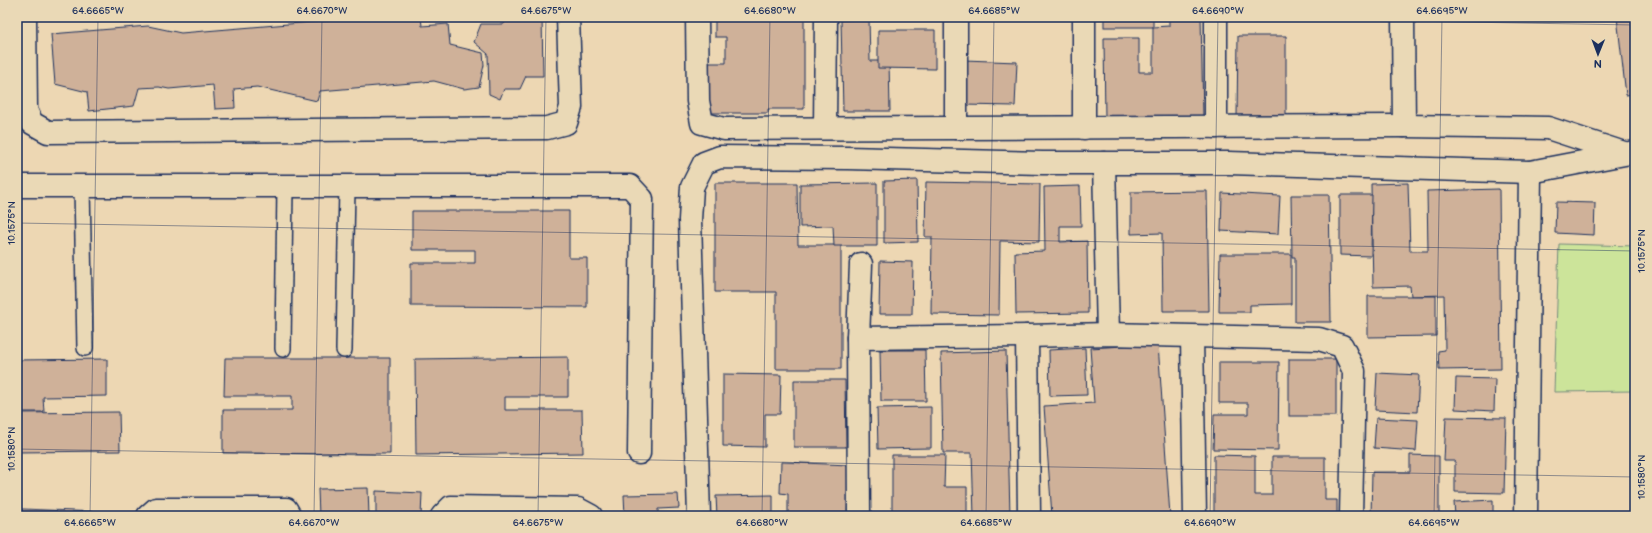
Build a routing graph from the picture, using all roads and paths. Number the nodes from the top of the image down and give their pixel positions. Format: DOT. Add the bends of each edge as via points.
graph roads {
  1 [pos="25,17"];
  2 [pos="568,17"];
  3 [pos="697,17"];
  4 [pos="826,17"];
  5 [pos="956,17"];
  6 [pos="1084,17"];
  7 [pos="1216,17"];
  8 [pos="1403,17"];
  9 [pos="1404,126"];
  10 [pos="1216,127"];
  11 [pos="825,128"];
  12 [pos="956,128"];
  13 [pos="1084,128"];
  14 [pos="1630,153"];
  15 [pos="1104,163"];
  16 [pos="1530,172"];
  17 [pos="17,186"];
  18 [pos="82,186"];
  19 [pos="284,186"];
  20 [pos="347,187"];
  21 [pos="861,264"];
  22 [pos="1108,334"];
  23 [pos="1027,336"];
  24 [pos="1192,336"];
  25 [pos="858,338"];
  26 [pos="86,348"];
  27 [pos="283,349"];
  28 [pos="344,350"];
  29 [pos="639,453"];
  30 [pos="148,516"];
  31 [pos="290,516"];
  32 [pos="442,516"];
  33 [pos="591,516"];
  34 [pos="699,516"];
  35 [pos="858,516"];
  36 [pos="1029,516"];
  37 [pos="1195,516"];
  38 [pos="1351,516"];
  39 [pos="1526,516"];
  1 -- 2 [label="street" via="26,110 32,123 48,132 547,128 566,123 571,107"];
  3 -- 11 [label="street" via="698,101 702,123 724,128"];
  4 -- 11 [label="street"];
  5 -- 12 [label="street"];
  6 -- 13 [label="street"];
  7 -- 10 [label="street"];
  8 -- 9 [label="street"];
  9 -- 10 [label="street"];
  9 -- 14 [label="street" via="1548,128"];
  10 -- 13 [label="street"];
  11 -- 12 [label="street"];
  12 -- 13 [label="street"];
  14 -- 16 [label="street"];
  15 -- 16 [label="street" via="1229,163"];
  15 -- 22 [label="street"];
  15 -- 34 [label="street" via="728,157 704,162 692,187 690,220"];
  16 -- 39 [label="street"];
  17 -- 18 [label="street"];
  18 -- 19 [label="street"];
  18 -- 26 [label="lane"];
  19 -- 20 [label="street"];
  19 -- 27 [label="lane"];
  20 -- 28 [label="lane"];
  20 -- 29 [label="street" via="630,186 642,199"];
  21 -- 25 [label="street"];
  22 -- 23 [label="street"];
  22 -- 24 [label="street"];
  23 -- 25 [label="street"];
  23 -- 36 [label="street"];
  24 -- 37 [label="street"];
  24 -- 38 [label="street" via="1319,339 1342,346 1354,371"];
  25 -- 35 [label="street"];
  30 -- 31 [label="street" via="156,509 286,509"];
  32 -- 33 [label="street" via="451,507 578,509"];
}
